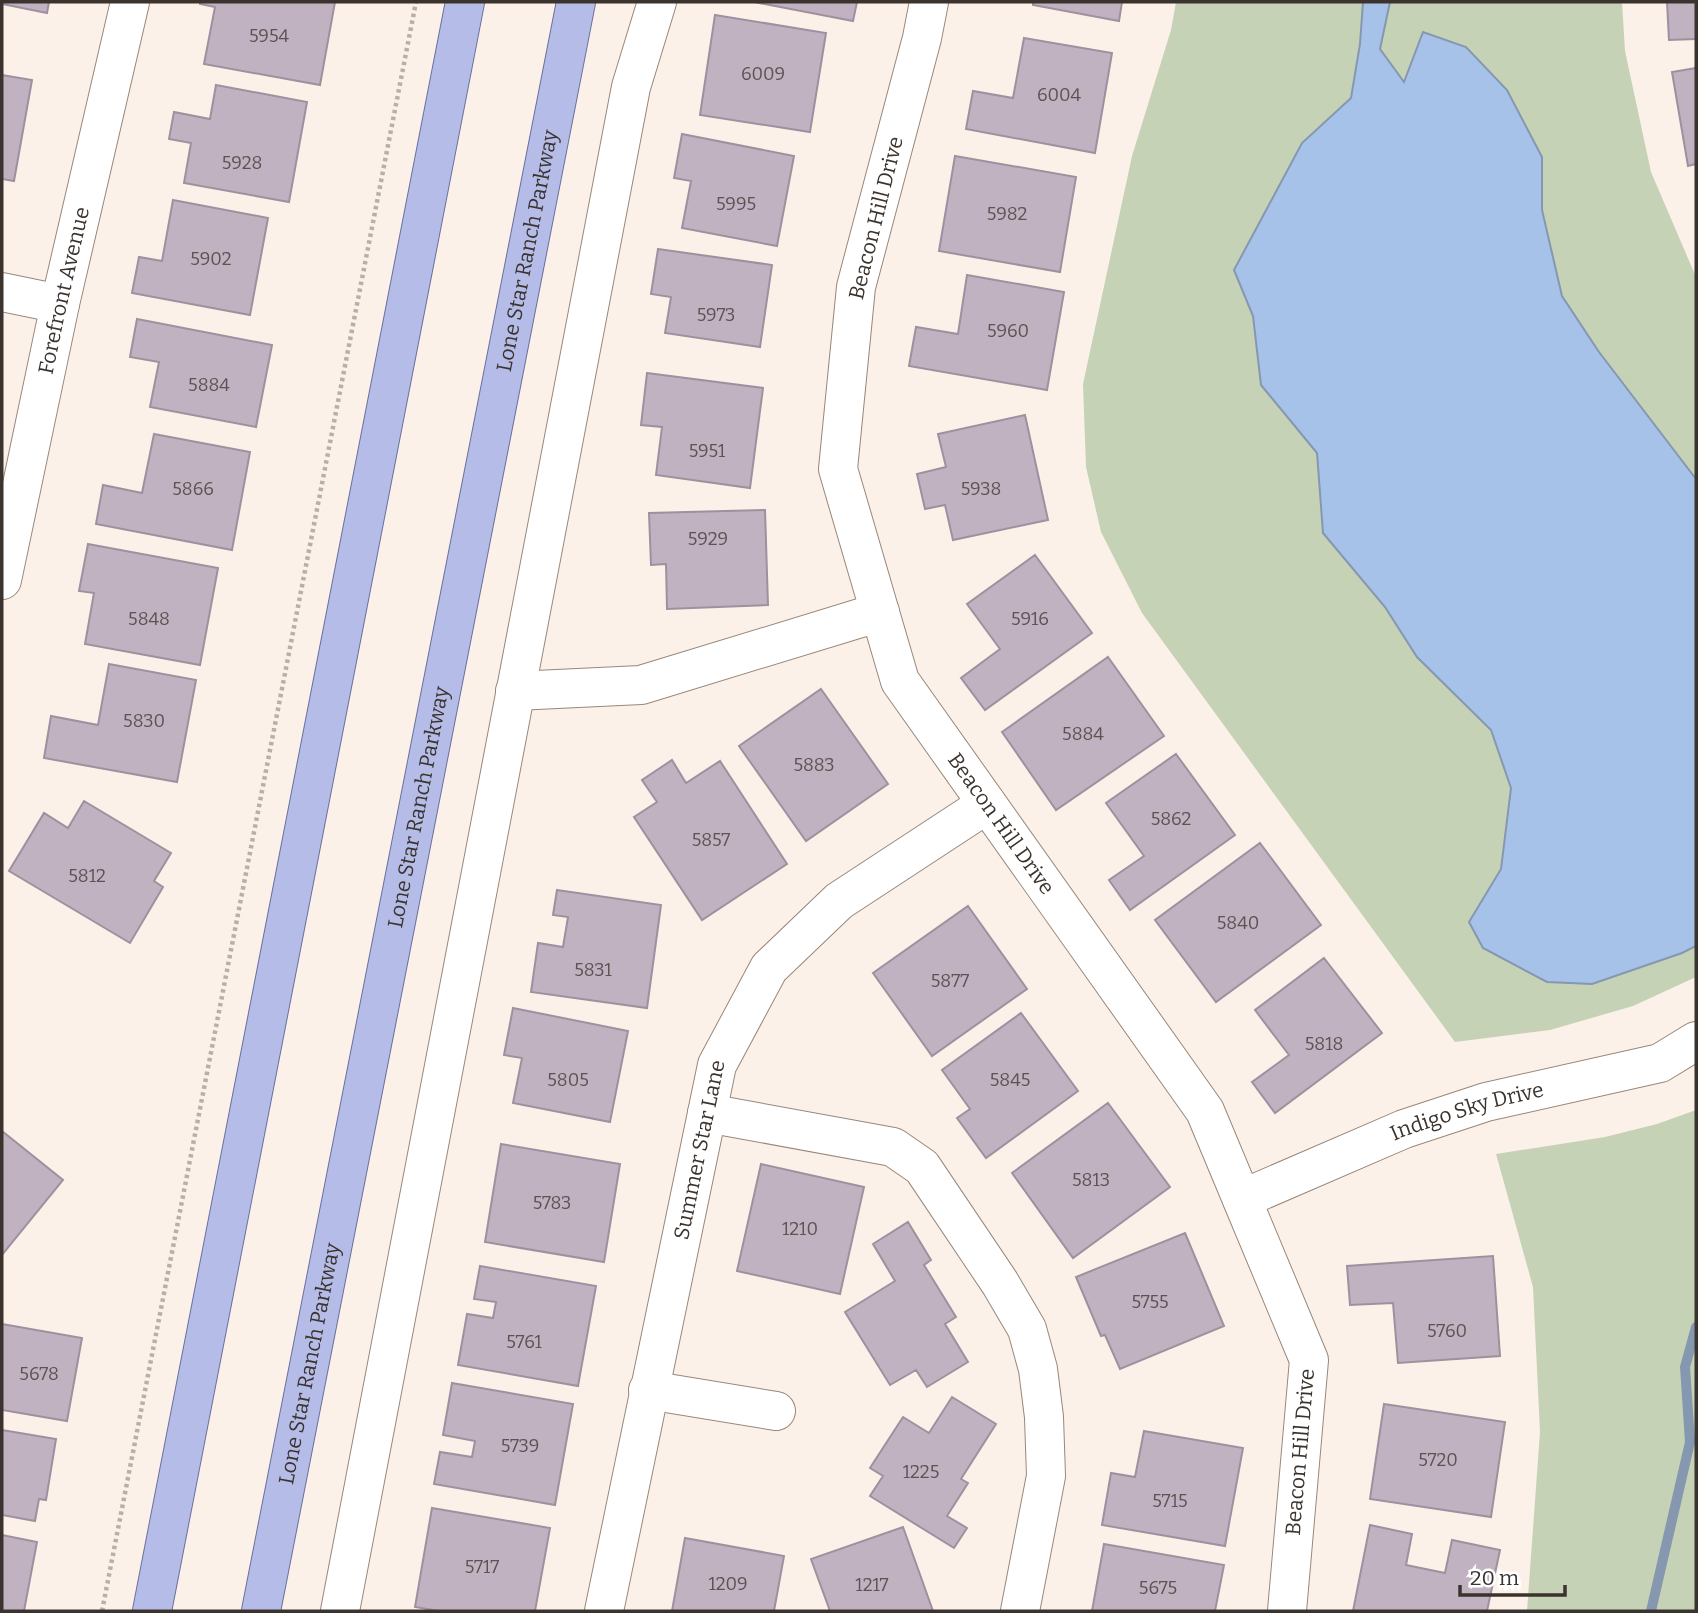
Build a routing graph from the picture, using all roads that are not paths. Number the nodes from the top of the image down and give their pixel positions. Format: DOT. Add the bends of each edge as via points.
graph roads {
  1 [pos="130,2"];
  2 [pos="465,2"];
  3 [pos="576,2"];
  4 [pos="657,2"];
  5 [pos="929,2"];
  6 [pos="2,292"];
  7 [pos="60,304"];
  8 [pos="2,580"];
  9 [pos="880,612"];
  10 [pos="516,691"];
  11 [pos="987,804"];
  12 [pos="1696,1041"];
  13 [pos="707,1113"];
  14 [pos="1242,1199"];
  15 [pos="648,1390"];
  16 [pos="776,1411"];
  17 [pos="152,1611"];
  18 [pos="261,1611"];
  19 [pos="340,1611"];
  20 [pos="604,1611"];
  21 [pos="1020,1611"];
  22 [pos="1287,1611"];
  1 -- 7 [label="street, Forefront Avenue"];
  2 -- 17 [label="main road"];
  3 -- 18 [label="main road, Lone Star Ranch Parkway"];
  4 -- 10 [label="street" via="631,88"];
  5 -- 9 [label="street, Beacon Hill Drive" via="856,287 838,469"];
  6 -- 7 [label="street"];
  7 -- 8 [label="street, Forefront Avenue"];
  9 -- 10 [label="street" via="641,685"];
  9 -- 11 [label="street, Beacon Hill Drive" via="900,681"];
  10 -- 19 [label="street"];
  11 -- 13 [label="street, Summer Star Lane" via="839,901 769,968 717,1065"];
  11 -- 14 [label="street, Beacon Hill Drive" via="1205,1111"];
  12 -- 14 [label="street, Indigo Sky Drive" via="1660,1063 1486,1102 1404,1129"];
  13 -- 15 [label="street, Summer Star Lane"];
  13 -- 21 [label="street" via="893,1147 922,1167 1000,1283 1027,1329 1044,1417 1046,1476"];
  14 -- 22 [label="street, Beacon Hill Drive" via="1309,1360"];
  15 -- 16 [label="street"];
  15 -- 20 [label="street, Summer Star Lane"];
}
